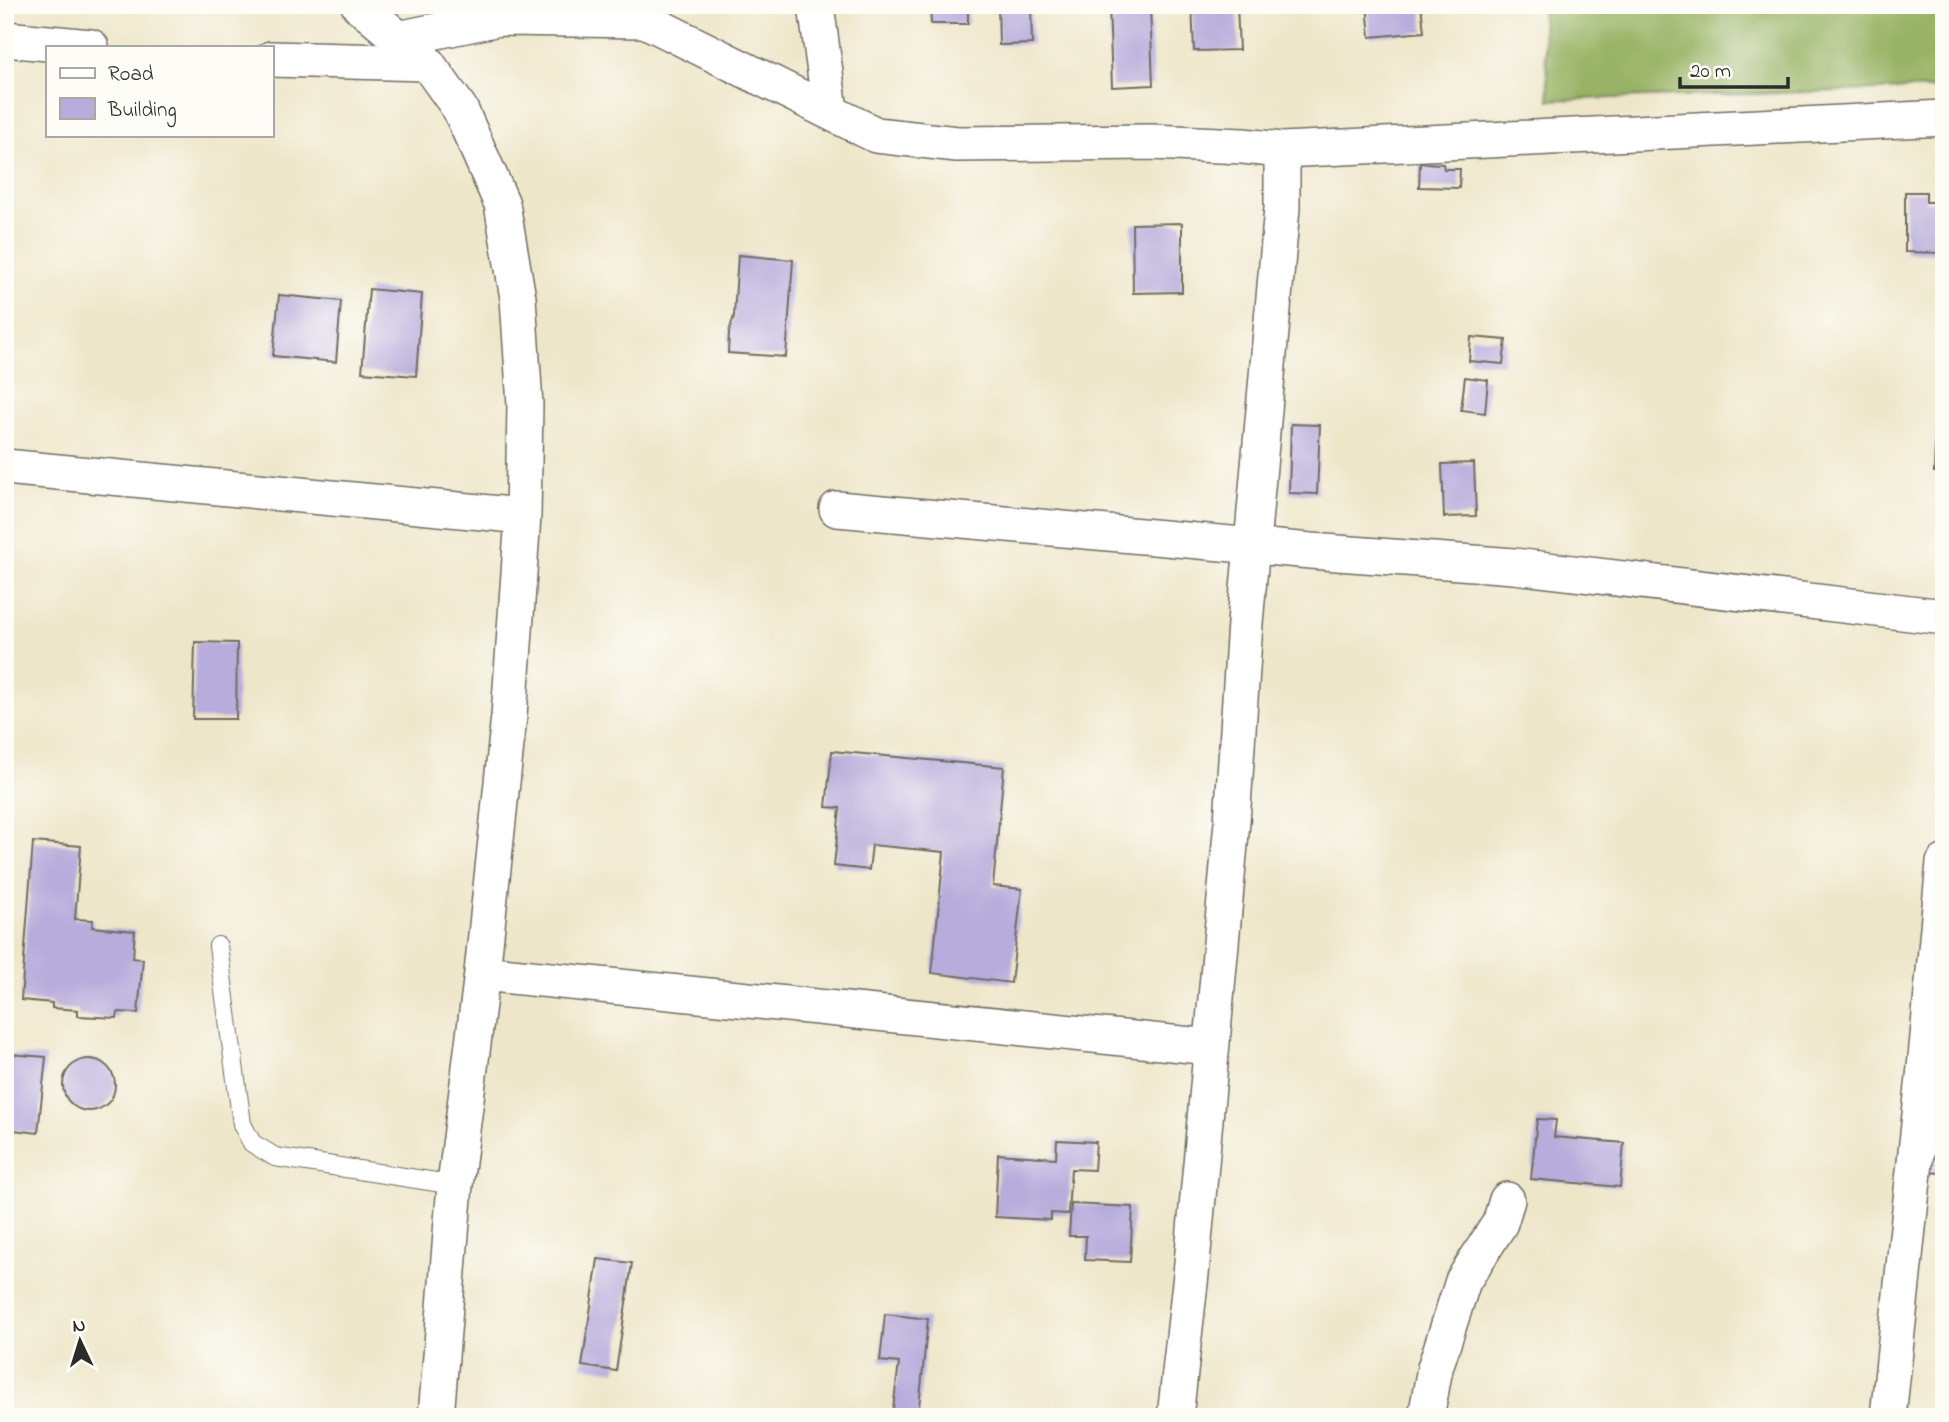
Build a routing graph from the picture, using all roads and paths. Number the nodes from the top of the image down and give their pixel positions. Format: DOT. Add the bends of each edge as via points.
graph roads {
  1 [pos="359,5"];
  2 [pos="816,5"];
  3 [pos="5,39"];
  4 [pos="398,39"];
  5 [pos="80,46"];
  6 [pos="273,59"];
  7 [pos="427,63"];
  8 [pos="830,110"];
  9 [pos="1944,118"];
  10 [pos="1282,150"];
  11 [pos="5,467"];
  12 [pos="837,509"];
  13 [pos="523,516"];
  14 [pos="1252,545"];
  15 [pos="1944,617"];
  16 [pos="1944,863"];
  17 [pos="218,946"];
  18 [pos="482,973"];
  19 [pos="1211,1047"];
  20 [pos="455,1185"];
  21 [pos="1507,1200"];
  22 [pos="436,1417"];
  23 [pos="1175,1417"];
  24 [pos="1426,1417"];
  25 [pos="1888,1417"];
  1 -- 4 [label="street"];
  2 -- 8 [label="street"];
  3 -- 5 [label="street"];
  4 -- 7 [label="street"];
  4 -- 8 [label="street" via="499,19 645,20"];
  6 -- 7 [label="street"];
  7 -- 13 [label="street" via="460,109 502,204 518,298 524,392"];
  8 -- 10 [label="street" via="876,135 957,144 1151,142"];
  9 -- 10 [label="street"];
  10 -- 14 [label="street" via="1282,208"];
  11 -- 13 [label="street"];
  12 -- 14 [label="street"];
  13 -- 18 [label="street" via="509,716"];
  14 -- 15 [label="street" via="1514,566"];
  14 -- 19 [label="street"];
  16 -- 25 [label="street"];
  17 -- 20 [label="lane" via="242,1124 252,1143 275,1157"];
  18 -- 19 [label="street"];
  18 -- 20 [label="street"];
  19 -- 23 [label="street"];
  20 -- 22 [label="street"];
  21 -- 24 [label="street" via="1500,1223 1464,1281 1435,1368"];
}
